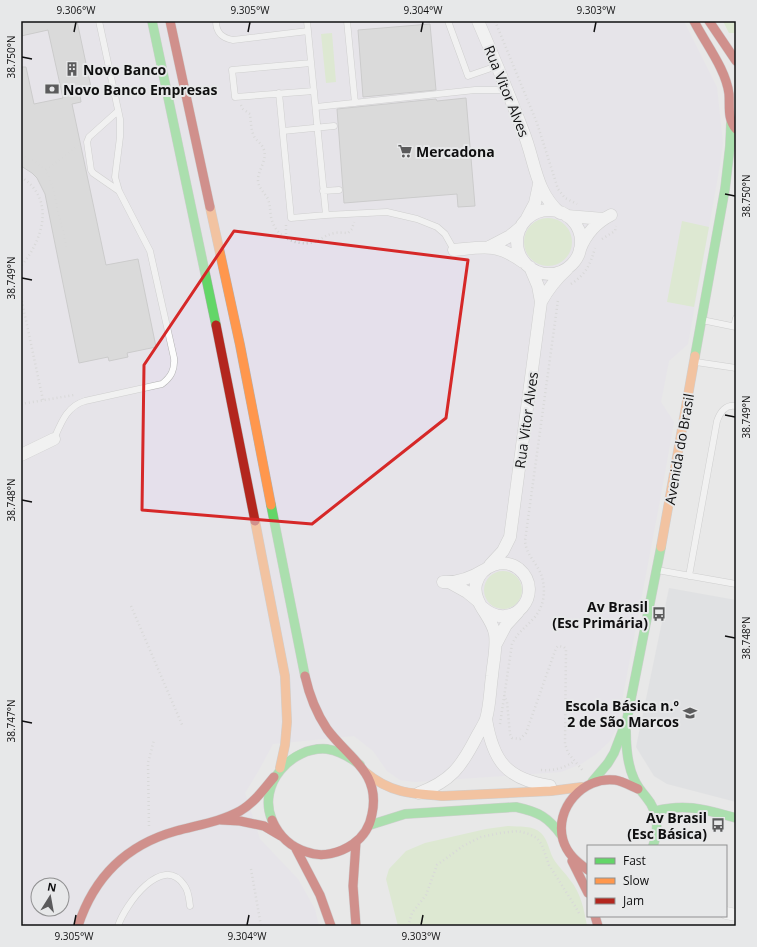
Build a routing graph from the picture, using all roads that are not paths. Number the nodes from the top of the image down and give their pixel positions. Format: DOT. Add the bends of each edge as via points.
graph roads {
  1 [pos="99,21"];
  2 [pos="152,21"];
  3 [pos="170,21"];
  4 [pos="216,21"];
  5 [pos="308,21"];
  6 [pos="348,21"];
  7 [pos="448,21"];
  8 [pos="478,21"];
  9 [pos="694,21"];
  10 [pos="709,21"];
  11 [pos="308,32"];
  12 [pos="736,61"];
  13 [pos="311,64"];
  14 [pos="497,66"];
  15 [pos="507,90"];
  16 [pos="314,91"];
  17 [pos="279,94"];
  18 [pos="736,96"];
  19 [pos="356,103"];
  20 [pos="316,106"];
  21 [pos="729,108"];
  22 [pos="118,111"];
  23 [pos="334,126"];
  24 [pos="733,126"];
  25 [pos="318,128"];
  26 [pos="283,131"];
  27 [pos="736,166"];
  28 [pos="727,179"];
  29 [pos="539,184"];
  30 [pos="339,190"];
  31 [pos="119,191"];
  32 [pos="324,191"];
  33 [pos="564,214"];
  34 [pos="326,215"];
  35 [pos="523,224"];
  36 [pos="489,247"];
  37 [pos="454,250"];
  38 [pos="580,250"];
  39 [pos="527,265"];
  40 [pos="567,269"];
  41 [pos="541,302"];
  42 [pos="736,318"];
  43 [pos="702,320"];
  44 [pos="735,327"];
  45 [pos="694,361"];
  46 [pos="736,368"];
  47 [pos="736,406"];
  48 [pos="54,439"];
  49 [pos="21,455"];
  50 [pos="510,538"];
  51 [pos="486,569"];
  52 [pos="657,570"];
  53 [pos="524,574"];
  54 [pos="689,576"];
  55 [pos="736,584"];
  56 [pos="480,604"];
  57 [pos="519,610"];
  58 [pos="496,644"];
  59 [pos="486,719"];
  60 [pos="627,719"];
  61 [pos="280,768"];
  62 [pos="363,769"];
  63 [pos="274,777"];
  64 [pos="592,782"];
  65 [pos="576,788"];
  66 [pos="638,789"];
  67 [pos="417,794"];
  68 [pos="654,811"];
  69 [pos="736,818"];
  70 [pos="219,820"];
  71 [pos="370,825"];
  72 [pos="281,836"];
  73 [pos="562,836"];
  74 [pos="356,842"];
  75 [pos="656,842"];
  76 [pos="296,849"];
  77 [pos="568,853"];
  78 [pos="587,869"];
  79 [pos="587,891"];
  80 [pos="190,906"];
  81 [pos="78,926"];
  82 [pos="118,926"];
  83 [pos="331,926"];
  84 [pos="356,926"];
  1 -- 22 [label="lane"];
  2 -- 61 [label="main road" via="225,368 284,670 287,723"];
  3 -- 62 [label="main road" via="240,345 306,680 318,714 328,731"];
  4 -- 11 [label="lane" via="222,37 233,40"];
  5 -- 11 [label="lane"];
  6 -- 19 [label="lane"];
  7 -- 14 [label="lane" via="468,76"];
  8 -- 14 [label="street, Rua Vitor Alves"];
  9 -- 21 [label="main road" via="725,80 730,95"];
  10 -- 12 [label="main road"];
  11 -- 13 [label="lane"];
  13 -- 16 [label="lane"];
  13 -- 17 [label="lane" via="232,70 234,97"];
  14 -- 15 [label="street, Rua Vitor Alves"];
  15 -- 19 [label="lane" via="474,90"];
  15 -- 29 [label="street, Rua Vitor Alves" via="526,136"];
  16 -- 17 [label="lane"];
  16 -- 20 [label="lane"];
  17 -- 26 [label="lane"];
  18 -- 21 [label="main road"];
  19 -- 20 [label="lane"];
  20 -- 25 [label="lane"];
  21 -- 24 [label="main road, Avenida do Brasil"];
  22 -- 31 [label="lane" via="120,137 115,177"];
  22 -- 31 [label="lane" via="89,137 87,142 91,170"];
  23 -- 25 [label="lane"];
  24 -- 28 [label="main road, Avenida do Brasil"];
  25 -- 26 [label="lane"];
  25 -- 32 [label="lane"];
  26 -- 34 [label="lane" via="291,218"];
  27 -- 28 [label="main road"];
  28 -- 43 [label="main road, Avenida do Brasil"];
  29 -- 33 [label="street, Rua Vitor Alves" via="548,200"];
  29 -- 35 [label="street, Rua Vitor Alves" via="535,203"];
  30 -- 32 [label="lane"];
  31 -- 48 [label="lane" via="150,250 174,364 169,379 162,384 81,402 70,410"];
  32 -- 34 [label="lane"];
  33 -- 35 [label="street" via="538,212"];
  33 -- 38 [label="street, Rua Vitor Alves" via="577,228"];
  33 -- 38 [label="street" via="608,217 595,226"];
  34 -- 37 [label="lane" via="387,212 417,219 437,227 445,234"];
  35 -- 36 [label="street" via="510,236"];
  35 -- 39 [label="street, Rua Vitor Alves" via="517,242"];
  36 -- 37 [label="street"];
  36 -- 39 [label="street" via="511,254"];
  38 -- 40 [label="street, Rua Vitor Alves"];
  39 -- 40 [label="street" via="544,274"];
  39 -- 41 [label="street, Rua Vitor Alves" via="538,286"];
  40 -- 41 [label="street, Rua Vitor Alves" via="550,287"];
  41 -- 50 [label="street, Rua Vitor Alves"];
  42 -- 44 [label="lane"];
  43 -- 44 [label="lane"];
  43 -- 45 [label="main road, Avenida do Brasil"];
  45 -- 46 [label="lane"];
  45 -- 52 [label="main road, Avenida do Brasil"];
  47 -- 54 [label="lane" via="732,405 722,410 717,421"];
  48 -- 49 [label="street"];
  50 -- 51 [label="street, Rua Vitor Alves" via="508,545"];
  50 -- 53 [label="street, Rua Vitor Alves" via="513,555"];
  51 -- 53 [label="street" via="494,564 507,564"];
  51 -- 56 [label="street, Rua Vitor Alves" via="476,585"];
  51 -- 56 [label="street" via="467,579 446,582 467,592"];
  52 -- 54 [label="lane"];
  52 -- 60 [label="main road, Avenida do Brasil"];
  53 -- 57 [label="street, Rua Vitor Alves" via="529,593"];
  54 -- 55 [label="lane"];
  56 -- 57 [label="street" via="493,615 507,616"];
  56 -- 58 [label="street, Rua Vitor Alves" via="493,625"];
  57 -- 58 [label="street, Rua Vitor Alves" via="506,625"];
  58 -- 59 [label="street, Rua Vitor Alves"];
  59 -- 65 [label="street, Rua Vitor Alves" via="492,747 510,772 536,784"];
  59 -- 67 [label="street, Rua Vitor Alves" via="468,755 450,777 434,788"];
  60 -- 64 [label="main road, Avenida do Brasil" via="614,753"];
  60 -- 66 [label="main road, Avenida do Brasil" via="627,759"];
  61 -- 62 [label="main road" via="292,758 320,749 348,756"];
  61 -- 63 [label="main road"];
  62 -- 67 [label="main road" via="380,784"];
  62 -- 71 [label="main road" via="372,784 374,798 374,812"];
  63 -- 70 [label="main road" via="250,804"];
  63 -- 72 [label="main road" via="269,792 268,808 272,823"];
  64 -- 65 [label="main road"];
  64 -- 66 [label="main road" via="616,780"];
  65 -- 67 [label="main road" via="443,796"];
  65 -- 73 [label="main road" via="561,822"];
  66 -- 68 [label="main road, Avenida do Brasil" via="645,795"];
  68 -- 69 [label="main road" via="687,806"];
  68 -- 75 [label="main road" via="657,819"];
  70 -- 72 [label="main road" via="264,826"];
  70 -- 81 [label="main road" via="170,833 130,852 106,872 91,894"];
  71 -- 73 [label="main road" via="405,814 516,807 542,815"];
  71 -- 74 [label="main road"];
  72 -- 76 [label="main road"];
  73 -- 77 [label="main road"];
  74 -- 76 [label="main road" via="342,851 327,855 311,854"];
  74 -- 84 [label="main road" via="353,886"];
  76 -- 83 [label="main road" via="320,895"];
  77 -- 78 [label="main road" via="574,861"];
  77 -- 79 [label="main road"];
  80 -- 82 [label="lane" via="185,886 179,880 166,875 138,892 122,914"];
}
